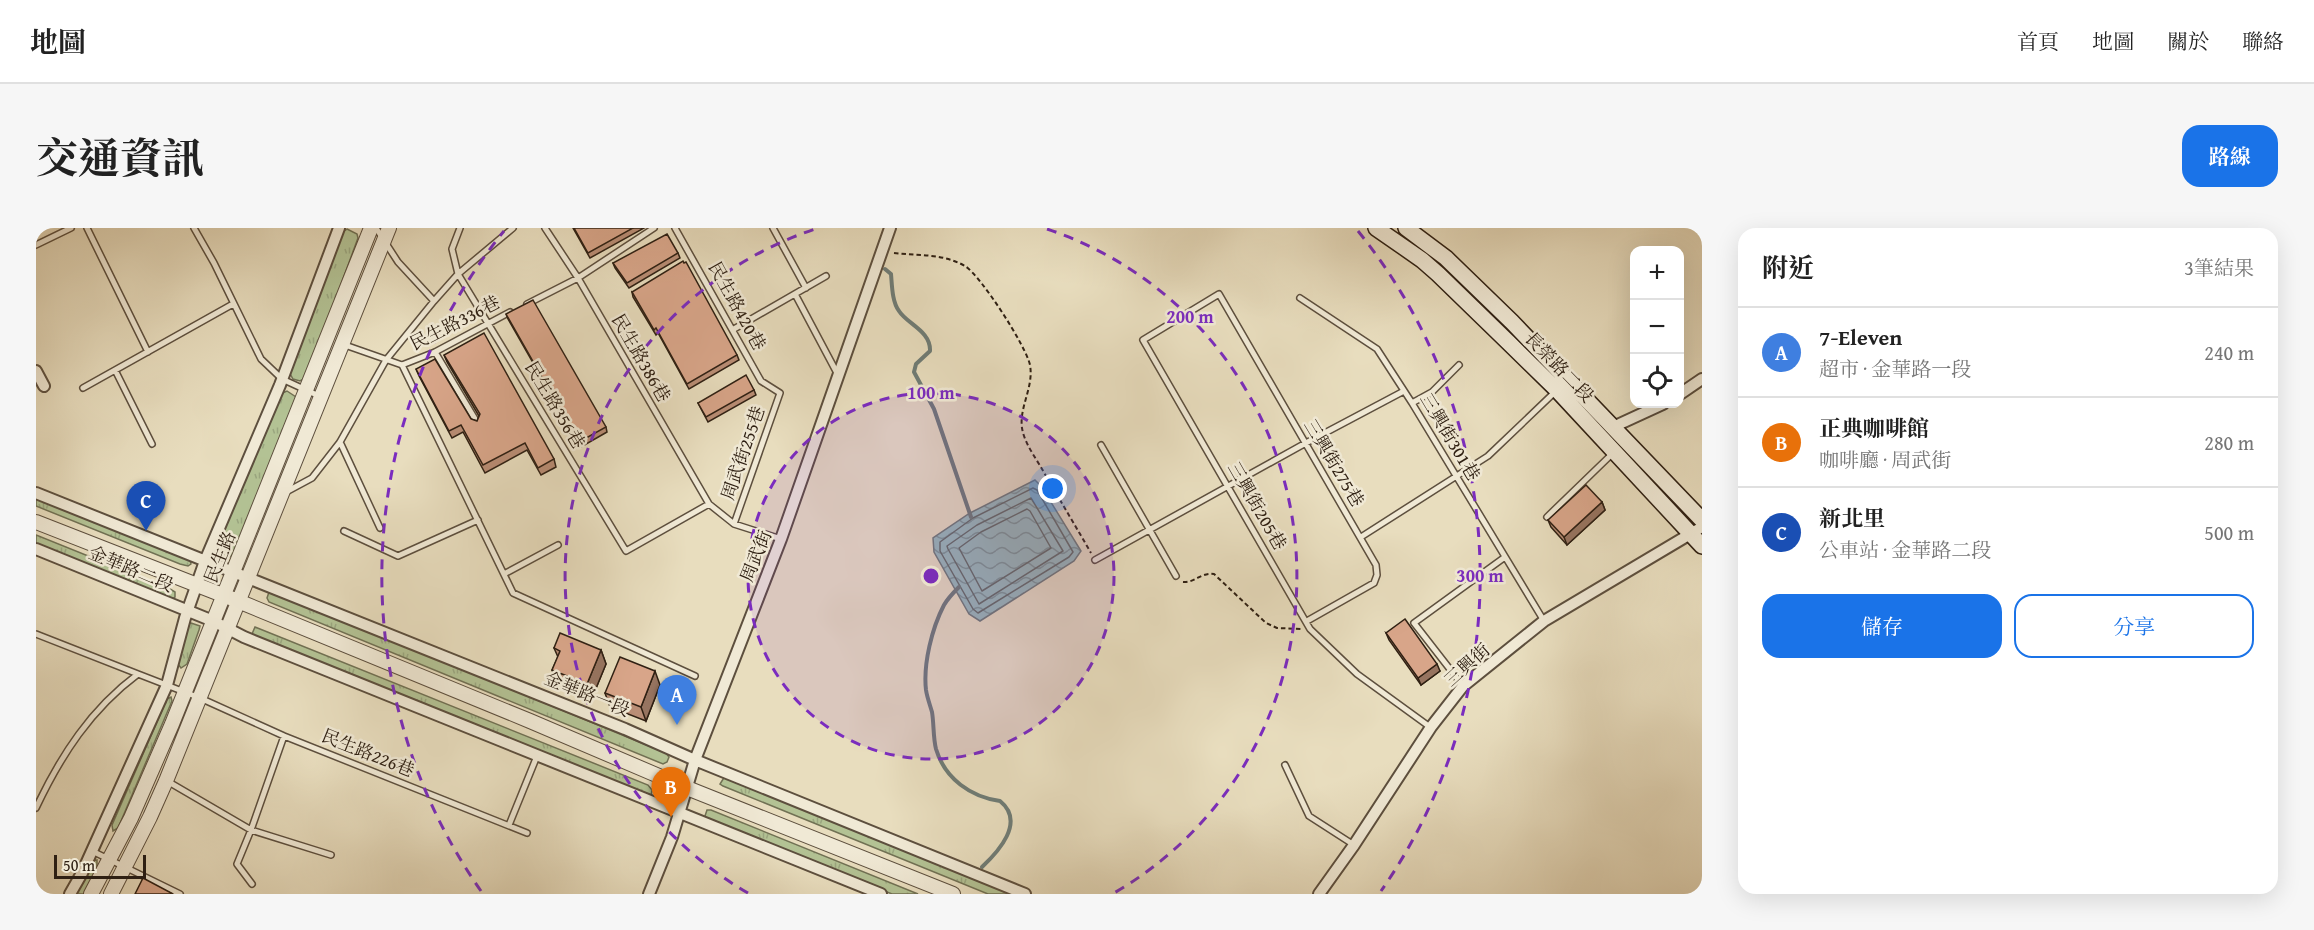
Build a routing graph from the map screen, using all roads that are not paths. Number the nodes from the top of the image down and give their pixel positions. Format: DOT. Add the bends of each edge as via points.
graph roads {
  1 [pos="70,228"];
  2 [pos="87,228"];
  3 [pos="194,228"];
  4 [pos="339,228"];
  5 [pos="371,228"];
  6 [pos="376,228"];
  7 [pos="460,228"];
  8 [pos="513,228"];
  9 [pos="545,228"];
  10 [pos="654,228"];
  11 [pos="675,228"];
  12 [pos="773,228"];
  13 [pos="890,228"];
  14 [pos="1376,228"];
  15 [pos="1406,228"];
  16 [pos="386,234"];
  17 [pos="36,245"];
  18 [pos="692,256"];
  19 [pos="682,262"];
  20 [pos="458,274"];
  21 [pos="826,276"];
  22 [pos="578,279"];
  23 [pos="806,288"];
  24 [pos="795,294"];
  25 [pos="1219,294"];
  26 [pos="1300,298"];
  27 [pos="434,301"];
  28 [pos="233,304"];
  29 [pos="487,323"];
  30 [pos="734,329"];
  31 [pos="342,344"];
  32 [pos="148,352"];
  33 [pos="435,352"];
  34 [pos="386,360"];
  35 [pos="402,365"];
  36 [pos="1459,365"];
  37 [pos="115,370"];
  38 [pos="36,371"];
  39 [pos="837,373"];
  40 [pos="282,379"];
  41 [pos="1568,379"];
  42 [pos="1702,379"];
  43 [pos="44,386"];
  44 [pos="83,387"];
  45 [pos="1557,390"];
  46 [pos="1404,391"];
  47 [pos="1684,391"];
  48 [pos="780,393"];
  49 [pos="314,394"];
  50 [pos="1413,403"];
  51 [pos="1654,408"];
  52 [pos="478,424"];
  53 [pos="1613,427"];
  54 [pos="340,442"];
  55 [pos="152,444"];
  56 [pos="1304,444"];
  57 [pos="1101,445"];
  58 [pos="1613,452"];
  59 [pos="1456,475"];
  60 [pos="1228,486"];
  61 [pos="36,493"];
  62 [pos="282,494"];
  63 [pos="709,504"];
  64 [pos="1547,517"];
  65 [pos="478,520"];
  66 [pos="1702,520"];
  67 [pos="36,522"];
  68 [pos="734,524"];
  69 [pos="380,528"];
  70 [pos="1149,530"];
  71 [pos="1697,530"];
  72 [pos="344,531"];
  73 [pos="1361,537"];
  74 [pos="781,539"];
  75 [pos="558,545"];
  76 [pos="1702,546"];
  77 [pos="36,549"];
  78 [pos="1505,557"];
  79 [pos="1095,560"];
  80 [pos="205,561"];
  81 [pos="504,574"];
  82 [pos="240,575"];
  83 [pos="1176,576"];
  84 [pos="196,586"];
  85 [pos="224,596"];
  86 [pos="238,601"];
  87 [pos="187,612"];
  88 [pos="213,621"];
  89 [pos="1307,621"];
  90 [pos="1544,621"];
  91 [pos="228,628"];
  92 [pos="36,634"];
  93 [pos="138,674"];
  94 [pos="695,676"];
  95 [pos="167,685"];
  96 [pos="1463,686"];
  97 [pos="186,692"];
  98 [pos="200,698"];
  99 [pos="1431,727"];
  100 [pos="284,736"];
  101 [pos="537,756"];
  102 [pos="695,760"];
  103 [pos="1285,765"];
  104 [pos="166,780"];
  105 [pos="687,788"];
  106 [pos="36,808"];
  107 [pos="678,813"];
  108 [pos="509,825"];
  109 [pos="251,830"];
  110 [pos="527,833"];
  111 [pos="1354,845"];
  112 [pos="92,851"];
  113 [pos="331,855"];
  114 [pos="111,859"];
  115 [pos="126,866"];
  116 [pos="252,884"];
  117 [pos="70,894"];
  118 [pos="91,894"];
  119 [pos="111,894"];
  120 [pos="180,894"];
  121 [pos="649,894"];
  122 [pos="881,894"];
  123 [pos="953,894"];
  124 [pos="1025,894"];
  125 [pos="1319,894"];
  1 -- 17 [label="lane"];
  2 -- 32 [label="lane"];
  3 -- 28 [label="lane"];
  4 -- 40 [label="street, 民生路"];
  5 -- 49 [label="street, 民生路"];
  6 -- 16 [label="lane"];
  7 -- 20 [label="lane, 民生路356巷" via="452,249"];
  8 -- 20 [label="lane"];
  9 -- 22 [label="lane, 民生路386巷"];
  10 -- 22 [label="lane"];
  11 -- 18 [label="lane, 民生路420巷"];
  12 -- 23 [label="lane"];
  13 -- 39 [label="street, 周武街"];
  14 -- 45 [label="main road, 長榮路二段" via="1438,274"];
  15 -- 41 [label="main road, 長榮路二段" via="1446,258"];
  16 -- 27 [label="lane" via="398,262"];
  16 -- 31 [label="street, 民生路"];
  18 -- 19 [label="lane"];
  18 -- 30 [label="lane, 民生路420巷"];
  20 -- 27 [label="lane"];
  20 -- 29 [label="lane, 民生路356巷"];
  21 -- 23 [label="lane"];
  22 -- 29 [label="lane, 民生路336巷"];
  22 -- 63 [label="lane, 民生路386巷"];
  23 -- 24 [label="lane"];
  24 -- 30 [label="lane"];
  24 -- 39 [label="lane"];
  25 -- 56 [label="lane, 三興街275巷"];
  25 -- 60 [label="lane, 三興街205巷" via="1143,340"];
  26 -- 46 [label="lane, 三興街301巷" via="1377,349"];
  27 -- 34 [label="lane"];
  28 -- 32 [label="lane"];
  28 -- 40 [label="lane" via="261,358"];
  29 -- 33 [label="lane, 民生路336巷"];
  29 -- 63 [label="lane, 民生路356巷" via="627,551"];
  30 -- 48 [label="lane, 民生路420巷" via="761,381"];
  31 -- 34 [label="lane"];
  31 -- 49 [label="street, 民生路"];
  32 -- 37 [label="lane"];
  33 -- 35 [label="lane, 民生路336巷"];
  33 -- 52 [label="lane"];
  34 -- 35 [label="lane"];
  34 -- 54 [label="lane"];
  35 -- 65 [label="lane, 民生路336巷"];
  36 -- 50 [label="lane" via="1432,392"];
  37 -- 44 [label="lane"];
  37 -- 55 [label="lane"];
  38 -- 43 [label="street"];
  39 -- 74 [label="street, 周武街"];
  40 -- 49 [label="lane"];
  40 -- 80 [label="street, 民生路"];
  41 -- 45 [label="lane"];
  41 -- 53 [label="main road, 長榮路二段"];
  42 -- 47 [label="street"];
  45 -- 58 [label="main road, 長榮路二段"];
  45 -- 59 [label="lane" via="1488,456"];
  46 -- 50 [label="lane, 三興街301巷"];
  46 -- 56 [label="lane"];
  48 -- 68 [label="lane, 周武街255巷"];
  49 -- 62 [label="street, 民生路"];
  49 -- 82 [label="street, 民生路"];
  50 -- 59 [label="lane, 三興街301巷"];
  51 -- 53 [label="street"];
  53 -- 66 [label="main road, 長榮路二段"];
  54 -- 62 [label="lane" via="312,478"];
  54 -- 69 [label="lane"];
  56 -- 60 [label="lane"];
  56 -- 73 [label="lane, 三興街275巷"];
  57 -- 70 [label="lane"];
  58 -- 64 [label="lane"];
  58 -- 71 [label="main road, 長榮路二段"];
  59 -- 73 [label="lane"];
  59 -- 78 [label="lane, 三興街301巷"];
  60 -- 70 [label="lane"];
  60 -- 89 [label="lane, 三興街205巷"];
  61 -- 80 [label="street, 金華路二段"];
  62 -- 82 [label="street, 民生路"];
  63 -- 68 [label="lane, 周武街255巷"];
  65 -- 72 [label="lane" via="398,556"];
  65 -- 81 [label="lane, 民生路336巷"];
  67 -- 84 [label="street, 金華路二段"];
  68 -- 74 [label="lane, 周武街255巷"];
  70 -- 79 [label="lane"];
  70 -- 83 [label="lane"];
  71 -- 76 [label="main road, 長榮路二段"];
  71 -- 90 [label="street, 三興街"];
  73 -- 89 [label="lane, 三興街275巷" via="1376,565 1374,583"];
  74 -- 102 [label="street, 周武街"];
  75 -- 81 [label="lane"];
  77 -- 87 [label="street, 金華路二段"];
  78 -- 90 [label="lane, 三興街301巷"];
  78 -- 96 [label="lane" via="1414,623"];
  80 -- 82 [label="street, 金華路二段"];
  80 -- 84 [label="street, 民生路"];
  81 -- 94 [label="lane, 民生路336巷" via="513,593"];
  82 -- 85 [label="street, 民生路"];
  82 -- 86 [label="street, 民生路"];
  82 -- 102 [label="street, 金華路一段"];
  84 -- 85 [label="street, 金華路二段"];
  84 -- 87 [label="street, 民生路"];
  85 -- 86 [label="street"];
  85 -- 88 [label="street, 民生路"];
  86 -- 91 [label="street, 民生路"];
  86 -- 105 [label="street"];
  87 -- 88 [label="street, 金華路二段"];
  87 -- 95 [label="street, 民生路"];
  88 -- 91 [label="street"];
  88 -- 97 [label="street, 民生路"];
  89 -- 99 [label="lane, 三興街205巷" via="1310,629 1357,674"];
  90 -- 96 [label="street, 三興街"];
  91 -- 98 [label="street, 民生路"];
  91 -- 101 [label="street"];
  92 -- 93 [label="lane, 民生路226巷"];
  93 -- 95 [label="lane, 民生路226巷"];
  93 -- 106 [label="lane" via="91,717 64,753"];
  95 -- 97 [label="lane, 民生路226巷"];
  95 -- 112 [label="street, 民生路"];
  96 -- 99 [label="street, 三興街"];
  97 -- 98 [label="lane, 民生路226巷"];
  97 -- 114 [label="street, 民生路"];
  98 -- 100 [label="lane, 民生路226巷"];
  98 -- 104 [label="street, 民生路"];
  99 -- 111 [label="street, 三興街"];
  100 -- 108 [label="lane, 民生路226巷"];
  100 -- 109 [label="lane"];
  101 -- 107 [label="street"];
  101 -- 108 [label="lane"];
  102 -- 105 [label="street, 周武街"];
  102 -- 124 [label="street, 金華路一段"];
  103 -- 111 [label="lane" via="1309,816"];
  104 -- 109 [label="lane"];
  104 -- 115 [label="street, 民生路"];
  105 -- 107 [label="street, 周武街"];
  105 -- 123 [label="street"];
  107 -- 121 [label="street, 周武街"];
  107 -- 122 [label="street"];
  108 -- 110 [label="lane, 民生路226巷"];
  109 -- 113 [label="lane"];
  109 -- 116 [label="lane" via="237,864"];
  111 -- 125 [label="street, 三興街"];
  112 -- 114 [label="lane"];
  112 -- 117 [label="street, 民生路"];
  114 -- 115 [label="lane"];
  114 -- 118 [label="street, 民生路"];
  115 -- 119 [label="street, 民生路"];
  115 -- 120 [label="lane"];
}
